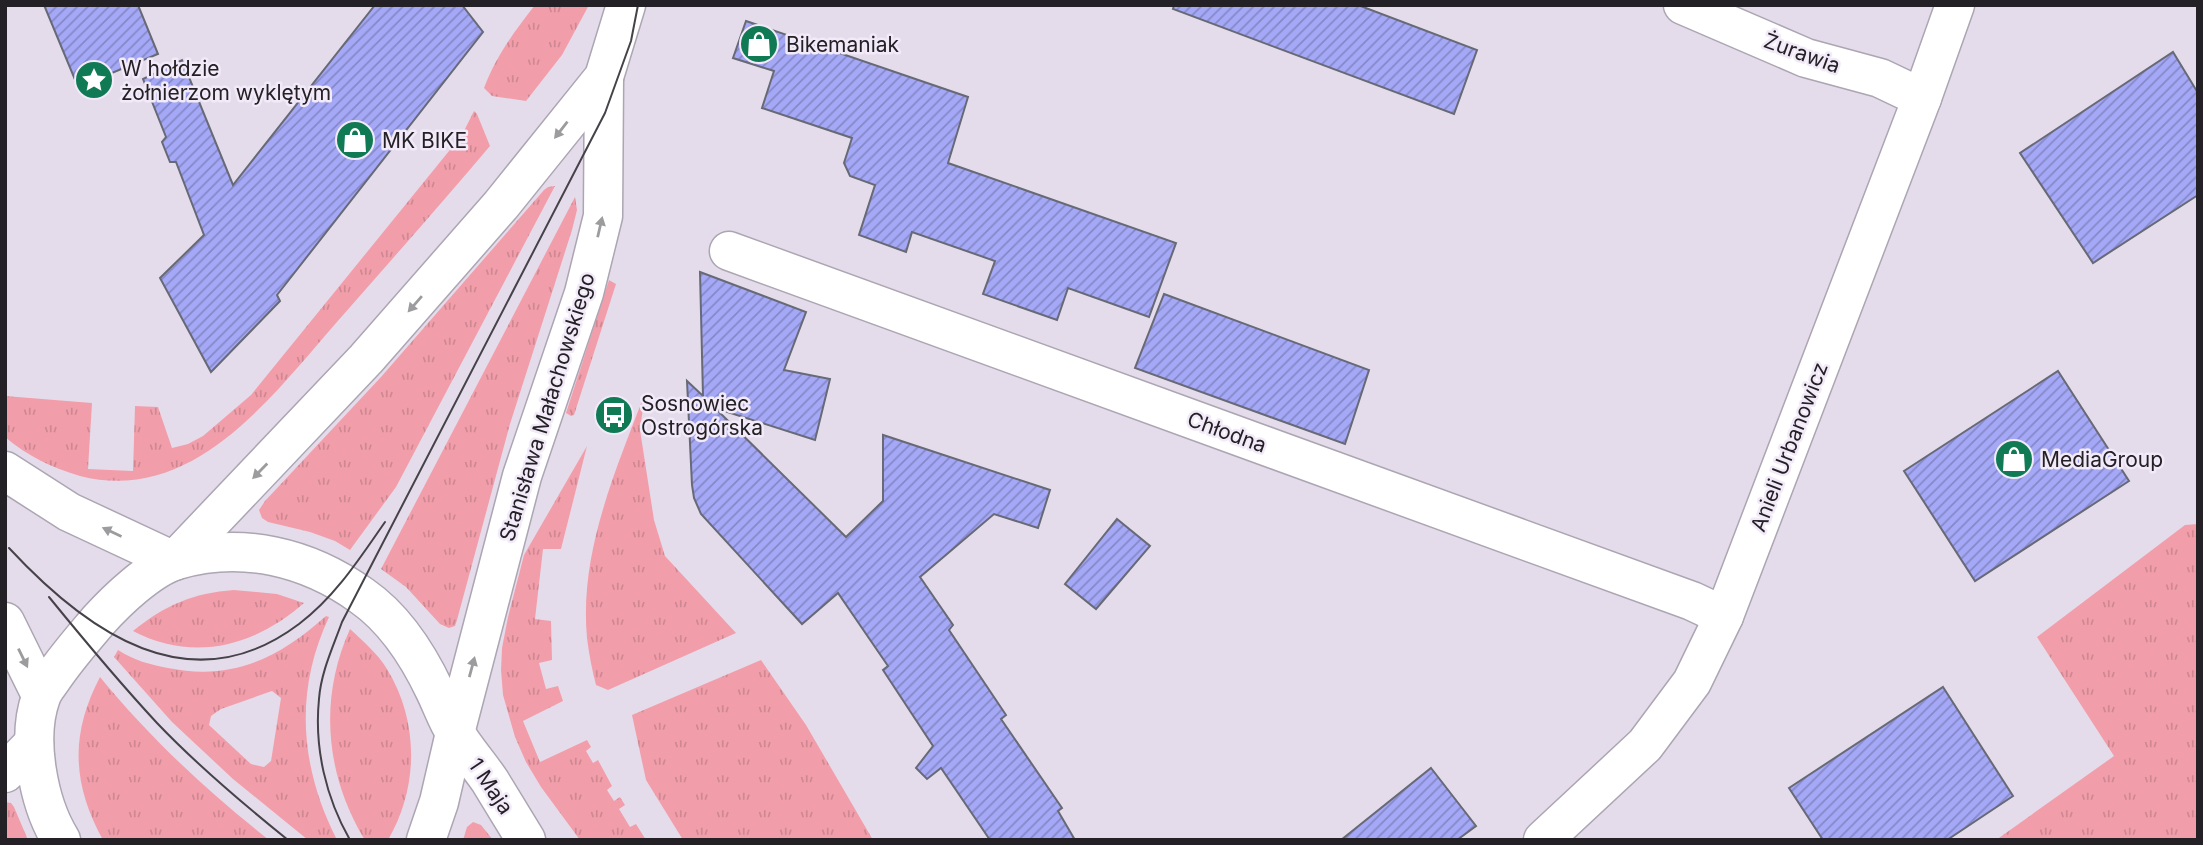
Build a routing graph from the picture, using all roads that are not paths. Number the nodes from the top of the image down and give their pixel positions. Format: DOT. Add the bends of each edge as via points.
graph roads {
  1 [pos="626,5"];
  2 [pos="1683,5"];
  3 [pos="1955,5"];
  4 [pos="604,77"];
  5 [pos="1922,98"];
  6 [pos="729,251"];
  7 [pos="5,471"];
  8 [pos="174,561"];
  9 [pos="1724,616"];
  10 [pos="5,622"];
  11 [pos="41,695"];
  12 [pos="455,733"];
  13 [pos="34,743"];
  14 [pos="5,773"];
  15 [pos="61,840"];
  16 [pos="426,840"];
  17 [pos="526,840"];
  18 [pos="1543,840"];
  1 -- 4 [label="street, Stanisława Małachowskiego"];
  2 -- 5 [label="street, Żurawia" via="1806,58 1880,78"];
  3 -- 5 [label="street, Anieli Urbanowicz"];
  4 -- 8 [label="street, Stanisława Małachowskiego, one-way" via="501,205 376,348"];
  12 -- 4 [label="street, Stanisława Małachowskiego, one-way" via="522,476 584,293 603,216"];
  5 -- 9 [label="street, Anieli Urbanowicz"];
  6 -- 9 [label="street, Chłodna"];
  8 -- 7 [label="street, one-way" via="69,512"];
  8 -- 11 [label="street" via="142,580 110,608"];
  8 -- 12 [label="street, 1 Maja" via="213,552 253,552 293,560 330,575 390,619 434,687"];
  9 -- 18 [label="street, Anieli Urbanowicz" via="1692,681 1645,745"];
  10 -- 11 [label="street, one-way"];
  11 -- 13 [label="street"];
  12 -- 16 [label="street, Stanisława Małachowskiego"];
  12 -- 17 [label="street, 1 Maja"];
  13 -- 14 [label="street"];
  13 -- 15 [label="street" via="40,787"];
}
